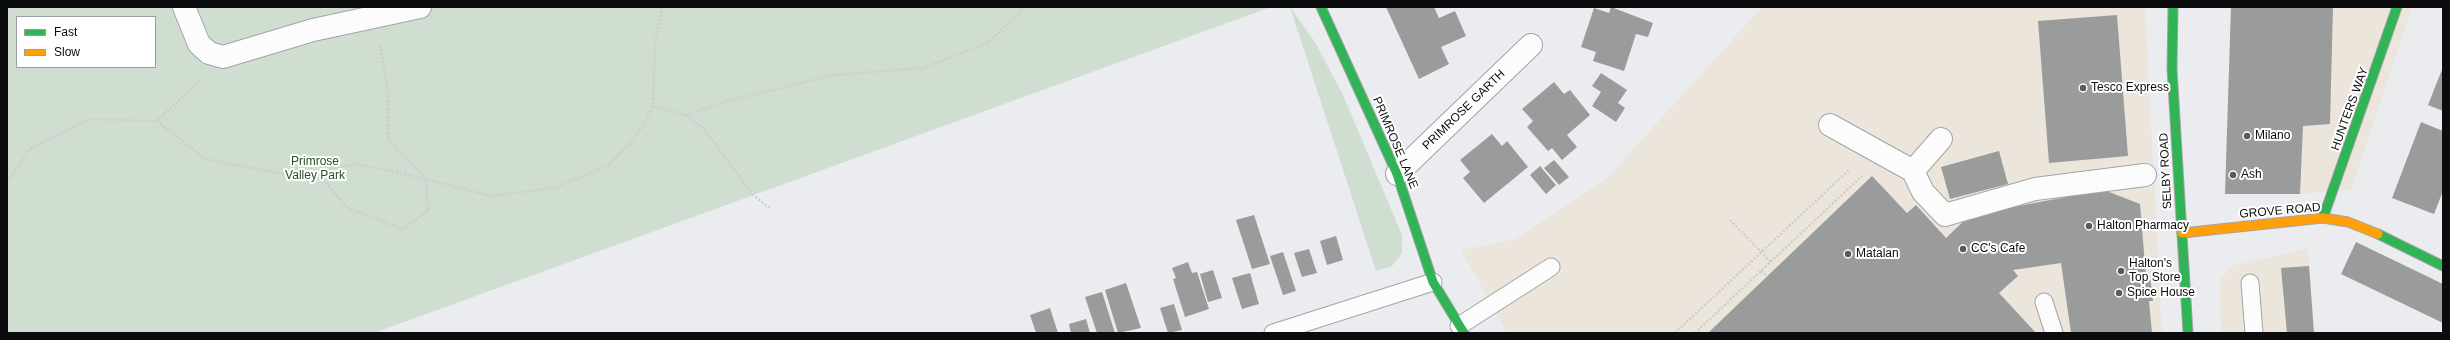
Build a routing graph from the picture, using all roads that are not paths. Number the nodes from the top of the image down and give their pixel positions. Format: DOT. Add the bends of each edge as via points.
graph roads {
  1 [pos="184,7"];
  2 [pos="420,7"];
  3 [pos="1321,7"];
  4 [pos="2173,7"];
  5 [pos="2397,7"];
  6 [pos="1531,45"];
  7 [pos="1830,125"];
  8 [pos="1941,139"];
  9 [pos="1913,170"];
  10 [pos="1397,174"];
  11 [pos="2145,175"];
  12 [pos="2323,218"];
  13 [pos="2182,233"];
  14 [pos="2443,266"];
  15 [pos="1551,267"];
  16 [pos="1433,282"];
  17 [pos="2250,283"];
  18 [pos="2044,302"];
  19 [pos="1462,329"];
  20 [pos="1273,333"];
  21 [pos="2054,333"];
  22 [pos="2188,333"];
  23 [pos="2254,333"];
  1 -- 2 [label="street" via="199,44 210,53 223,57 313,30"];
  3 -- 10 [label="street, PRIMROSE LANE"];
  4 -- 13 [label="street, SELBY ROAD" via="2172,69"];
  5 -- 12 [label="street, HUNTERS WAY"];
  6 -- 10 [label="street, PRIMROSE GARTH"];
  7 -- 9 [label="street"];
  8 -- 9 [label="street"];
  9 -- 11 [label="street" via="1923,192 1945,214 2035,189"];
  10 -- 16 [label="street, PRIMROSE LANE"];
  12 -- 13 [label="street, GROVE ROAD"];
  12 -- 14 [label="street, GROVE ROAD" via="2348,222 2376,233"];
  13 -- 22 [label="street, SELBY ROAD"];
  15 -- 19 [label="lane"];
  16 -- 19 [label="street, PRIMROSE LANE"];
  16 -- 20 [label="lane"];
  17 -- 23 [label="lane"];
  18 -- 21 [label="lane"];
}
